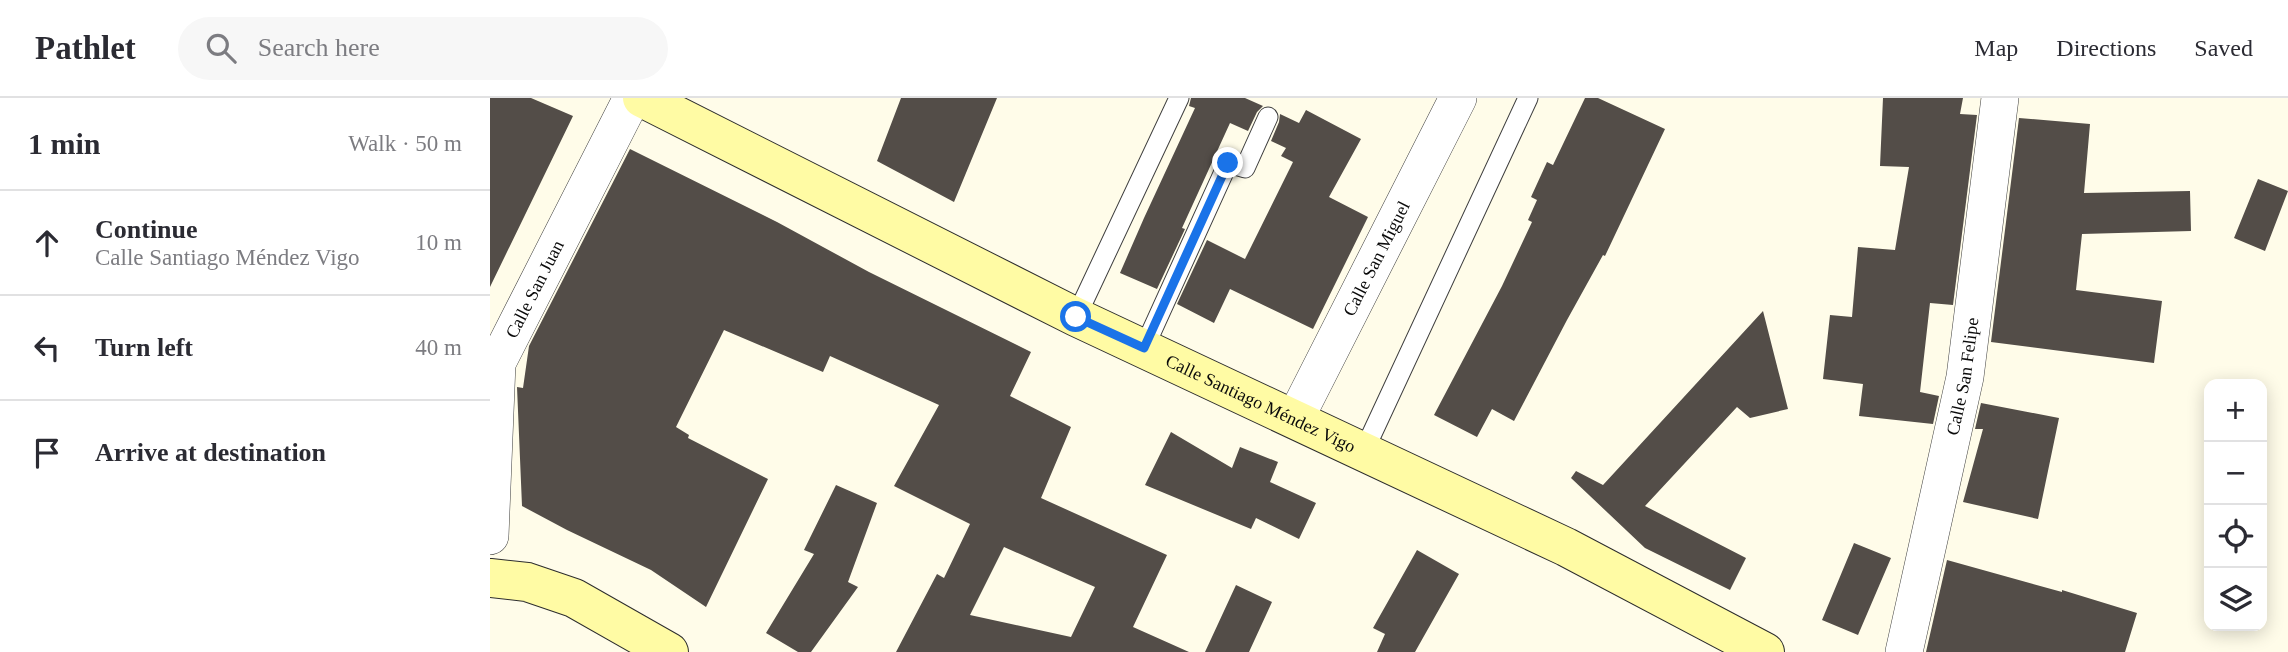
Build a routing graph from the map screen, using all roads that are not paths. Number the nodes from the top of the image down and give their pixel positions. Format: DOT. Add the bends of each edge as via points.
graph roads {
  1 [pos="632,98"];
  2 [pos="642,98"];
  3 [pos="1179,98"];
  4 [pos="1458,98"];
  5 [pos="1528,98"];
  6 [pos="2000,98"];
  7 [pos="1268,117"];
  8 [pos="1076,317"];
  9 [pos="1144,348"];
  10 [pos="493,363"];
  11 [pos="1295,419"];
  12 [pos="1363,453"];
  13 [pos="490,536"];
  14 [pos="490,578"];
  15 [pos="669,652"];
  16 [pos="1765,652"];
  17 [pos="1904,652"];
  1 -- 10 [label="street, Calle San Juan"];
  2 -- 8 [label="street, Calle Santiago Méndez Vigo"];
  3 -- 8 [label="lane"];
  4 -- 11 [label="street, Calle San Miguel"];
  5 -- 12 [label="lane"];
  6 -- 17 [label="street, Calle San Felipe" via="1965,377"];
  7 -- 9 [label="lane" via="1245,168 1228,163"];
  8 -- 9 [label="street, Calle Santiago Méndez Vigo"];
  9 -- 11 [label="street, Calle Santiago Méndez Vigo"];
  10 -- 13 [label="street, Calle San Juan"];
  11 -- 12 [label="street, Calle Santiago Méndez Vigo"];
  12 -- 16 [label="street, Calle Santiago Méndez Vigo" via="1566,547"];
  14 -- 15 [label="street" via="527,582 574,598"];
}
